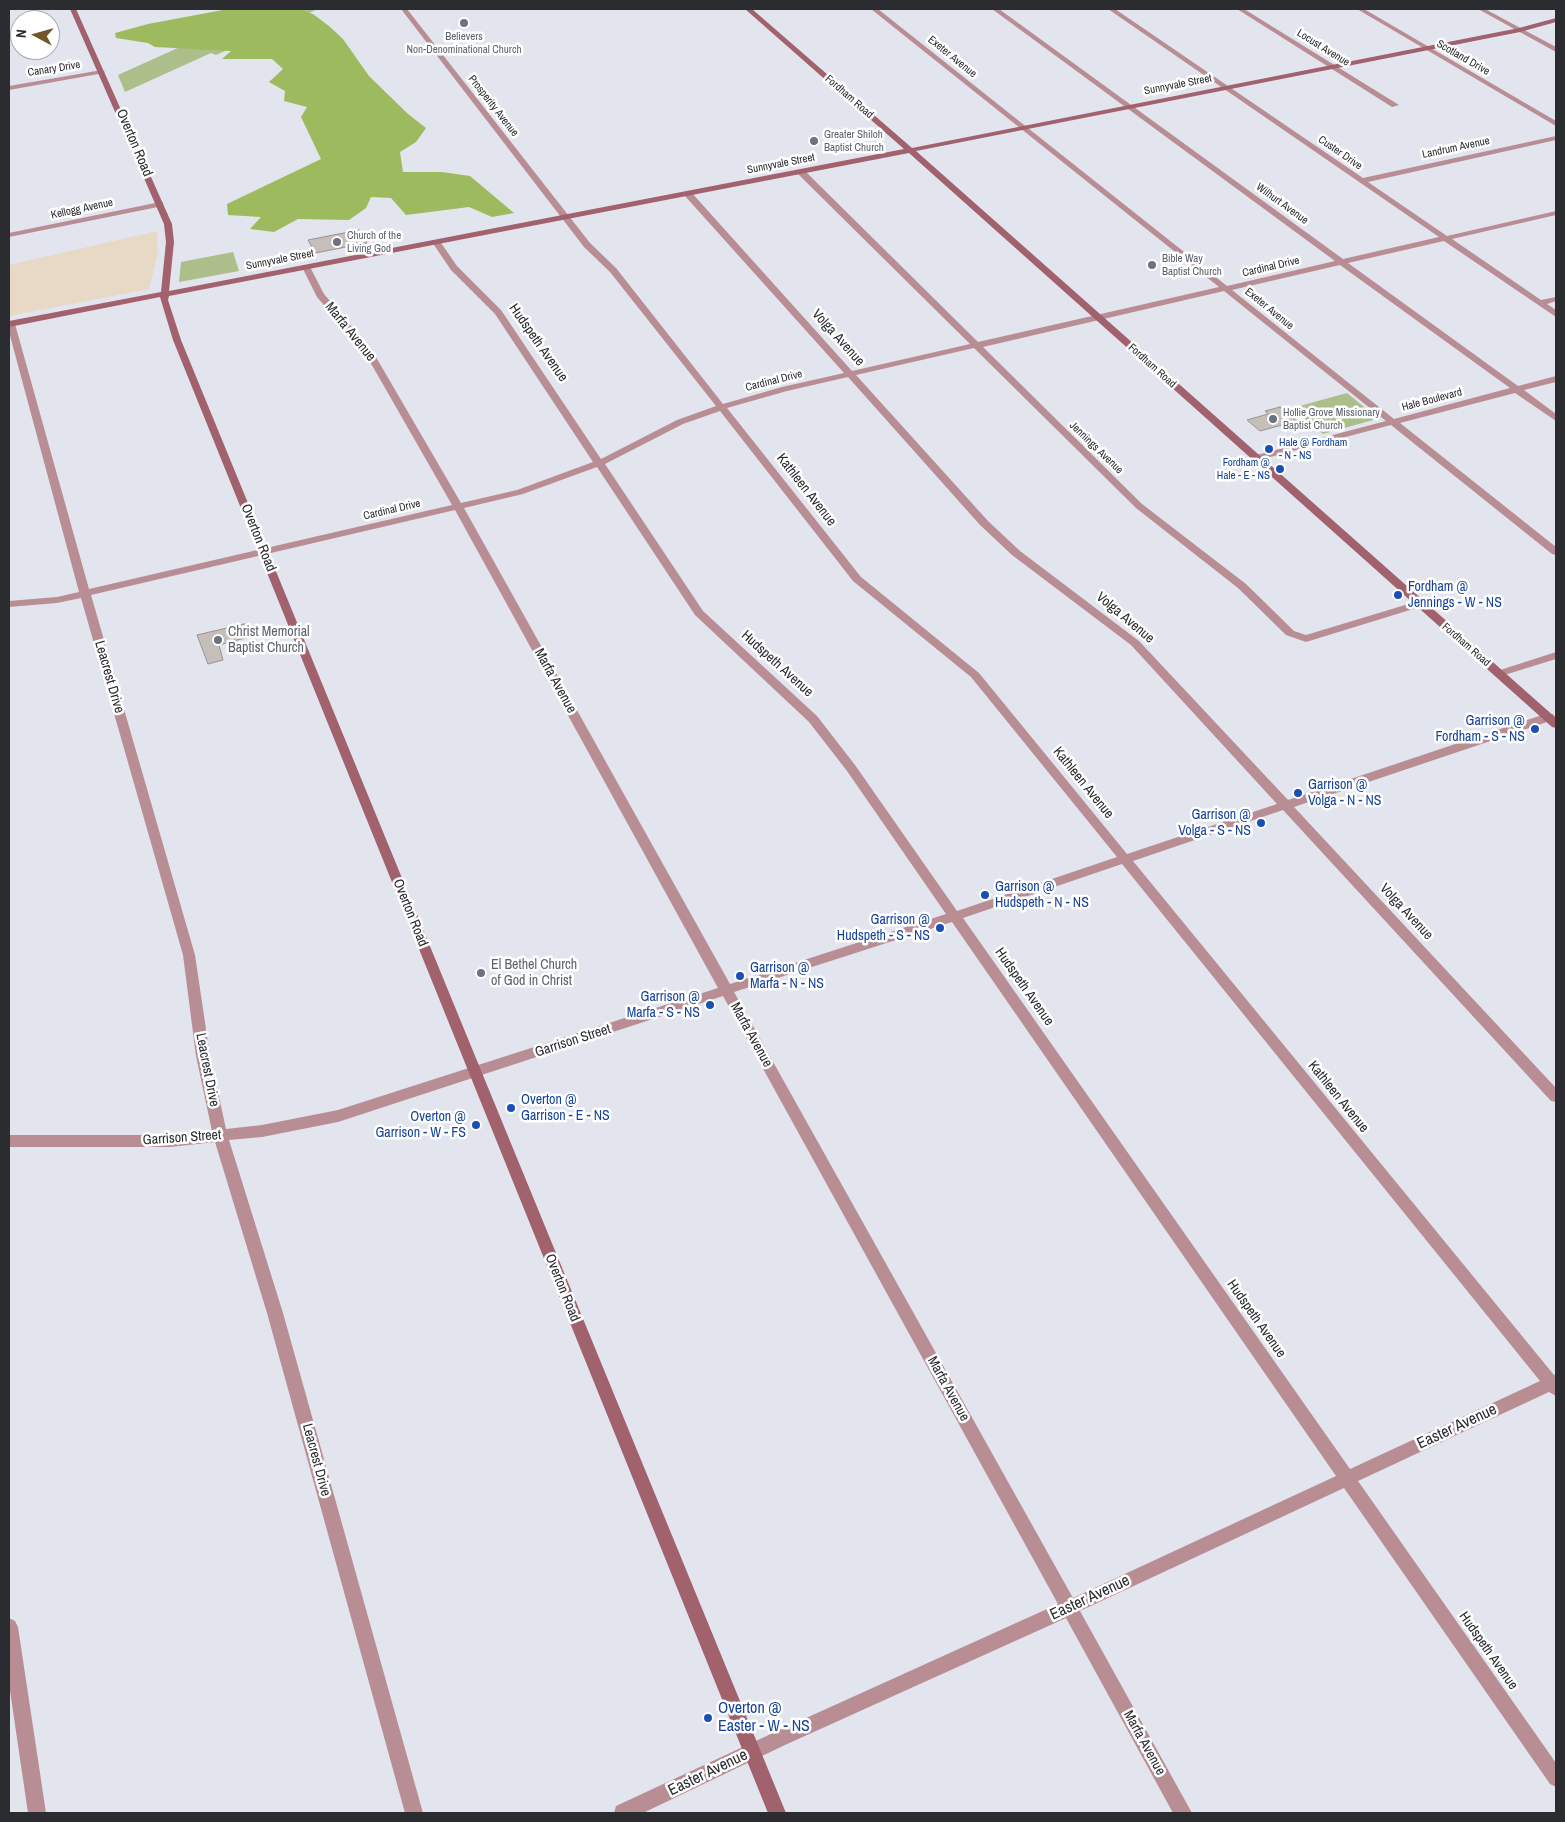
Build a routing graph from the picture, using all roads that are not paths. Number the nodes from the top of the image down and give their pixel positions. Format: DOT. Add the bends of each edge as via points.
graph roads {
  1 [pos="73,9"];
  2 [pos="404,9"];
  3 [pos="748,9"];
  4 [pos="874,9"];
  5 [pos="995,9"];
  6 [pos="1112,9"];
  7 [pos="1240,9"];
  8 [pos="1360,9"];
  9 [pos="1481,9"];
  10 [pos="1556,20"];
  11 [pos="1520,30"];
  12 [pos="1427,48"];
  13 [pos="1556,50"];
  14 [pos="1333,66"];
  15 [pos="102,72"];
  16 [pos="1227,87"];
  17 [pos="9,88"];
  18 [pos="1395,105"];
  19 [pos="1127,106"];
  20 [pos="1556,124"];
  21 [pos="1021,127"];
  22 [pos="1556,138"];
  23 [pos="910,150"];
  24 [pos="801,172"];
  25 [pos="1360,180"];
  26 [pos="688,194"];
  27 [pos="160,204"];
  28 [pos="1556,213"];
  29 [pos="566,217"];
  30 [pos="9,236"];
  31 [pos="1445,239"];
  32 [pos="436,242"];
  33 [pos="1343,262"];
  34 [pos="306,267"];
  35 [pos="1226,289"];
  36 [pos="165,293"];
  37 [pos="1556,299"];
  38 [pos="1540,303"];
  39 [pos="1556,314"];
  40 [pos="1098,318"];
  41 [pos="10,324"];
  42 [pos="976,346"];
  43 [pos="850,374"];
  44 [pos="1556,379"];
  45 [pos="1517,390"];
  46 [pos="720,407"];
  47 [pos="1556,418"];
  48 [pos="1392,422"];
  49 [pos="1256,458"];
  50 [pos="600,463"];
  51 [pos="458,507"];
  52 [pos="263,552"];
  53 [pos="1556,552"];
  54 [pos="85,593"];
  55 [pos="9,604"];
  56 [pos="1419,604"];
  57 [pos="1556,655"];
  58 [pos="1498,674"];
  59 [pos="1552,721"];
  60 [pos="1286,806"];
  61 [pos="1125,859"];
  62 [pos="955,916"];
  63 [pos="727,991"];
  64 [pos="475,1073"];
  65 [pos="1556,1096"];
  66 [pos="220,1135"];
  67 [pos="9,1141"];
  68 [pos="1555,1384"];
  69 [pos="1346,1478"];
  70 [pos="1069,1608"];
  71 [pos="9,1627"];
  72 [pos="751,1752"];
  73 [pos="1556,1778"];
  74 [pos="37,1813"];
  75 [pos="414,1813"];
  76 [pos="623,1813"];
  77 [pos="776,1813"];
  78 [pos="1183,1813"];
  1 -- 15 [label="street, Overton Road"];
  2 -- 29 [label="street, Prosperity Avenue"];
  3 -- 23 [label="street, Fordham Road"];
  4 -- 21 [label="street, Exeter Avenue"];
  5 -- 19 [label="street, Wilhurt Avenue"];
  6 -- 16 [label="street, Custer Drive"];
  7 -- 14 [label="street, Locust Avenue"];
  8 -- 12 [label="street, Scotland Drive"];
  9 -- 11 [label="street"];
  10 -- 11 [label="street, Sunnyvale Street"];
  11 -- 12 [label="street, Sunnyvale Street"];
  11 -- 13 [label="street"];
  12 -- 14 [label="street, Sunnyvale Street"];
  12 -- 20 [label="street, Scotland Drive"];
  14 -- 16 [label="street, Sunnyvale Street"];
  14 -- 18 [label="street, Locust Avenue"];
  15 -- 17 [label="street, Canary Drive"];
  15 -- 27 [label="street, Overton Road"];
  16 -- 19 [label="street, Sunnyvale Street"];
  16 -- 25 [label="street, Custer Drive"];
  19 -- 21 [label="street, Sunnyvale Street"];
  19 -- 33 [label="street, Wilhurt Avenue"];
  21 -- 23 [label="street, Sunnyvale Street"];
  21 -- 35 [label="street, Exeter Avenue"];
  22 -- 25 [label="street, Landrum Avenue"];
  23 -- 24 [label="street, Sunnyvale Street"];
  23 -- 40 [label="street, Fordham Road"];
  24 -- 26 [label="street, Sunnyvale Street"];
  24 -- 42 [label="street, Jennings Avenue"];
  25 -- 31 [label="street, Custer Drive"];
  26 -- 29 [label="street, Sunnyvale Street"];
  26 -- 43 [label="street, Volga Avenue"];
  27 -- 30 [label="street, Kellogg Avenue"];
  27 -- 36 [label="street, Overton Road" via="170,235"];
  28 -- 31 [label="street, Cardinal Drive"];
  29 -- 32 [label="street, Sunnyvale Street"];
  29 -- 46 [label="street, Kathleen Avenue" via="613,270"];
  31 -- 33 [label="street, Cardinal Drive"];
  31 -- 38 [label="street, Custer Drive"];
  32 -- 34 [label="street, Sunnyvale Street"];
  32 -- 50 [label="street, Hudspeth Avenue" via="454,268 498,312"];
  33 -- 35 [label="street, Cardinal Drive"];
  33 -- 45 [label="street, Wilhurt Avenue"];
  34 -- 36 [label="street, Sunnyvale Street"];
  34 -- 51 [label="street, Marfa Avenue" via="320,295 369,352"];
  35 -- 40 [label="street, Cardinal Drive"];
  35 -- 48 [label="street, Exeter Avenue"];
  36 -- 41 [label="street, Sunnyvale Street"];
  36 -- 52 [label="street, Overton Road" via="174,333"];
  37 -- 38 [label="street"];
  38 -- 39 [label="street, Custer Drive"];
  40 -- 42 [label="street, Cardinal Drive"];
  40 -- 49 [label="street, Fordham Road"];
  41 -- 54 [label="street, Leacrest Drive"];
  42 -- 43 [label="street, Cardinal Drive"];
  42 -- 56 [label="street, Jennings Avenue" via="1139,506 1242,586 1290,633 1306,639"];
  43 -- 46 [label="street, Cardinal Drive"];
  43 -- 60 [label="street, Volga Avenue" via="999,539 1135,643"];
  44 -- 45 [label="street, Hale Boulevard"];
  45 -- 47 [label="street, Wilhurt Avenue"];
  45 -- 48 [label="street, Hale Boulevard"];
  46 -- 50 [label="street, Cardinal Drive" via="660,431"];
  46 -- 61 [label="street, Kathleen Avenue" via="857,579 975,675"];
  48 -- 49 [label="street, Hale Boulevard"];
  48 -- 53 [label="street, Exeter Avenue"];
  49 -- 56 [label="street, Fordham Road"];
  50 -- 51 [label="street, Cardinal Drive" via="532,488"];
  50 -- 62 [label="street, Hudspeth Avenue" via="699,612 813,719"];
  51 -- 52 [label="street, Cardinal Drive"];
  51 -- 63 [label="street, Marfa Avenue"];
  52 -- 54 [label="street, Cardinal Drive"];
  52 -- 64 [label="street, Overton Road"];
  54 -- 55 [label="street, Cardinal Drive" via="58,600"];
  54 -- 66 [label="street, Leacrest Drive" via="189,955 203,1056"];
  56 -- 58 [label="street, Fordham Road"];
  57 -- 58 [label="street"];
  58 -- 59 [label="street, Fordham Road"];
  59 -- 60 [label="street, Garrison Street"];
  60 -- 61 [label="street, Garrison Street"];
  60 -- 65 [label="street, Volga Avenue"];
  61 -- 62 [label="street, Garrison Street"];
  61 -- 68 [label="street, Kathleen Avenue"];
  62 -- 63 [label="street, Garrison Street"];
  62 -- 69 [label="street, Hudspeth Avenue"];
  63 -- 64 [label="street, Garrison Street"];
  63 -- 70 [label="street, Marfa Avenue"];
  64 -- 66 [label="street, Garrison Street" via="338,1116 262,1131"];
  64 -- 72 [label="street, Overton Road"];
  66 -- 67 [label="street, Garrison Street" via="170,1140"];
  66 -- 75 [label="street, Leacrest Drive" via="275,1313"];
  68 -- 69 [label="street, Easter Avenue"];
  69 -- 70 [label="street, Easter Avenue"];
  69 -- 73 [label="street, Hudspeth Avenue"];
  70 -- 72 [label="street, Easter Avenue"];
  70 -- 78 [label="street, Marfa Avenue"];
  71 -- 74 [label="street"];
  72 -- 76 [label="street, Easter Avenue"];
  72 -- 77 [label="street, Overton Road"];
}
